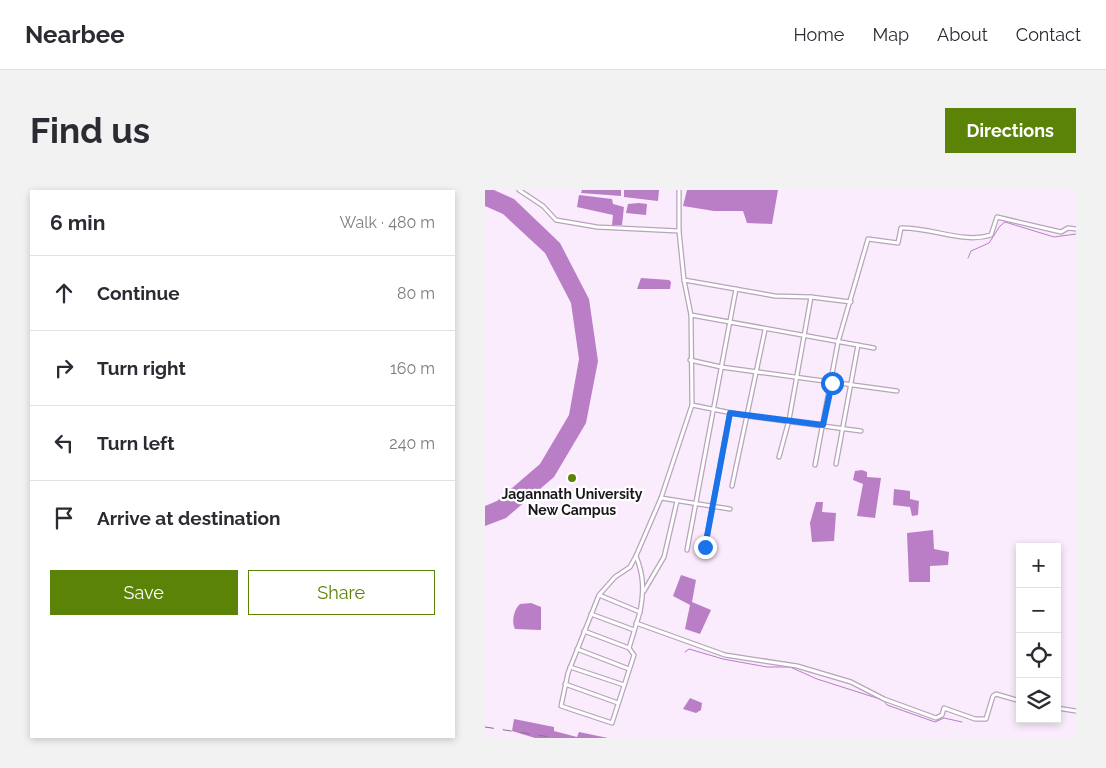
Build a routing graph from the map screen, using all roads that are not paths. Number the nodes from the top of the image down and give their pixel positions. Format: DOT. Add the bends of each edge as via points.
graph roads {
  1 [pos="519,190"];
  2 [pos="679,190"];
  3 [pos="1076,229"];
  4 [pos="679,232"];
  5 [pos="684,280"];
  6 [pos="736,289"];
  7 [pos="811,297"];
  8 [pos="851,302"];
  9 [pos="691,315"];
  10 [pos="730,322"];
  11 [pos="765,330"];
  12 [pos="803,336"];
  13 [pos="839,342"];
  14 [pos="858,345"];
  15 [pos="874,348"];
  16 [pos="691,360"];
  17 [pos="721,367"];
  18 [pos="755,372"];
  19 [pos="795,378"];
  20 [pos="832,383"];
  21 [pos="852,385"];
  22 [pos="897,391"];
  23 [pos="692,405"];
  24 [pos="712,409"];
  25 [pos="730,413"];
  26 [pos="747,416"];
  27 [pos="789,420"];
  28 [pos="823,425"];
  29 [pos="843,428"];
  30 [pos="861,431"];
  31 [pos="779,457"];
  32 [pos="835,464"];
  33 [pos="815,465"];
  34 [pos="732,486"];
  35 [pos="661,498"];
  36 [pos="677,501"];
  37 [pos="694,503"];
  38 [pos="713,506"];
  39 [pos="730,509"];
  40 [pos="705,547"];
  41 [pos="687,550"];
  42 [pos="636,556"];
  43 [pos="643,591"];
  44 [pos="599,595"];
  45 [pos="640,612"];
  46 [pos="591,614"];
  47 [pos="637,623"];
  48 [pos="634,630"];
  49 [pos="584,632"];
  50 [pos="629,648"];
  51 [pos="577,649"];
  52 [pos="570,667"];
  53 [pos="629,669"];
  54 [pos="565,684"];
  55 [pos="624,685"];
  56 [pos="1016,700"];
  57 [pos="618,703"];
  58 [pos="1061,709"];
  59 [pos="1076,711"];
  1 -- 4 [label="street" via="543,206 556,220 597,227"];
  2 -- 4 [label="street"];
  3 -- 8 [label="street" via="1068,228 1061,232 997,217 991,235 978,239 918,227 901,228 898,243 868,239"];
  4 -- 5 [label="street"];
  5 -- 6 [label="street"];
  5 -- 9 [label="street"];
  6 -- 7 [label="street" via="775,296"];
  6 -- 10 [label="street"];
  7 -- 8 [label="street"];
  7 -- 12 [label="street"];
  8 -- 13 [label="street"];
  9 -- 10 [label="street"];
  9 -- 16 [label="street"];
  10 -- 11 [label="street"];
  10 -- 17 [label="street"];
  11 -- 12 [label="street"];
  11 -- 18 [label="street"];
  12 -- 13 [label="street"];
  12 -- 19 [label="street"];
  13 -- 14 [label="street"];
  13 -- 20 [label="street"];
  14 -- 15 [label="street"];
  14 -- 21 [label="street"];
  16 -- 17 [label="street"];
  16 -- 23 [label="street"];
  17 -- 18 [label="street"];
  17 -- 24 [label="street"];
  18 -- 19 [label="street"];
  18 -- 26 [label="street"];
  19 -- 20 [label="street"];
  19 -- 27 [label="street"];
  20 -- 21 [label="street"];
  20 -- 28 [label="street"];
  21 -- 22 [label="street"];
  21 -- 29 [label="street"];
  23 -- 24 [label="street"];
  23 -- 35 [label="street"];
  24 -- 25 [label="street"];
  24 -- 37 [label="street"];
  25 -- 26 [label="street"];
  25 -- 38 [label="street"];
  26 -- 27 [label="street"];
  26 -- 34 [label="street"];
  27 -- 28 [label="street"];
  27 -- 31 [label="street"];
  28 -- 29 [label="street"];
  28 -- 33 [label="street"];
  29 -- 30 [label="street"];
  29 -- 32 [label="street"];
  35 -- 36 [label="street"];
  35 -- 42 [label="street"];
  36 -- 37 [label="street"];
  36 -- 43 [label="street" via="664,557"];
  37 -- 38 [label="street"];
  37 -- 41 [label="street"];
  38 -- 39 [label="street"];
  38 -- 40 [label="street"];
  42 -- 43 [label="street" via="643,574"];
  42 -- 44 [label="street" via="630,566"];
  43 -- 45 [label="street"];
  44 -- 45 [label="street"];
  44 -- 46 [label="street"];
  45 -- 47 [label="street"];
  46 -- 48 [label="street"];
  46 -- 49 [label="street"];
  47 -- 48 [label="street"];
  47 -- 56 [label="street" via="725,655 797,666 851,682 884,700 936,718 944,708 975,719 986,719 995,694"];
  48 -- 50 [label="street"];
  49 -- 50 [label="street"];
  49 -- 51 [label="street"];
  50 -- 53 [label="street" via="634,655"];
  51 -- 52 [label="street"];
  51 -- 53 [label="street"];
  52 -- 54 [label="street"];
  52 -- 55 [label="street"];
  53 -- 55 [label="street"];
  54 -- 57 [label="street"];
  54 -- 57 [label="street" via="561,706 612,724"];
  55 -- 57 [label="street"];
  58 -- 59 [label="street"];
}
